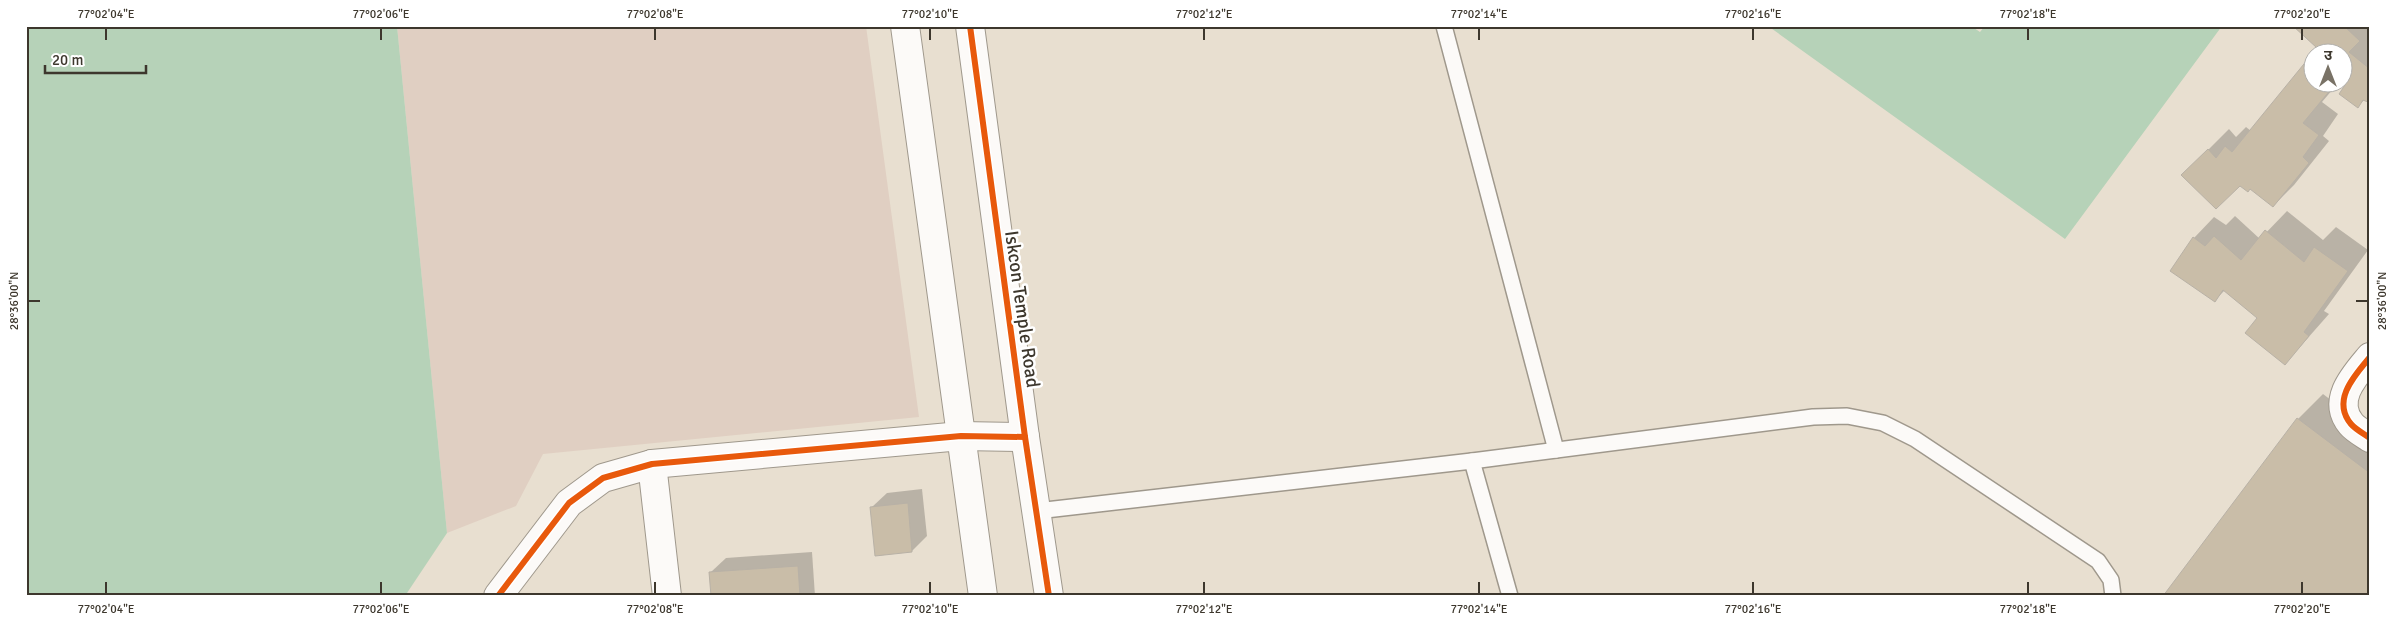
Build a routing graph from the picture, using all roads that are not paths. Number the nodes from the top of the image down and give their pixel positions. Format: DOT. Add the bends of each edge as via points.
graph roads {
  1 [pos="905,26"];
  2 [pos="970,26"];
  3 [pos="1444,26"];
  4 [pos="2370,357"];
  5 [pos="961,436"];
  6 [pos="1025,437"];
  7 [pos="2370,438"];
  8 [pos="1556,450"];
  9 [pos="1472,461"];
  10 [pos="652,464"];
  11 [pos="1038,511"];
  12 [pos="498,596"];
  13 [pos="667,596"];
  14 [pos="983,596"];
  15 [pos="1049,596"];
  16 [pos="1510,596"];
  17 [pos="2113,596"];
  1 -- 5 [label="street"];
  2 -- 6 [label="street, Iskcon Temple Road"];
  3 -- 8 [label="lane"];
  4 -- 7 [label="street" via="2346,387 2344,405 2350,423"];
  5 -- 6 [label="street"];
  5 -- 10 [label="street"];
  5 -- 14 [label="street"];
  6 -- 11 [label="street, Iskcon Temple Road"];
  8 -- 9 [label="lane"];
  8 -- 17 [label="lane" via="1813,417 1847,416 1883,423 1915,439 2098,561 2111,580"];
  9 -- 11 [label="lane"];
  9 -- 16 [label="lane"];
  10 -- 12 [label="street" via="603,478 569,502"];
  10 -- 13 [label="street"];
  11 -- 15 [label="street, Iskcon Temple Road"];
}
